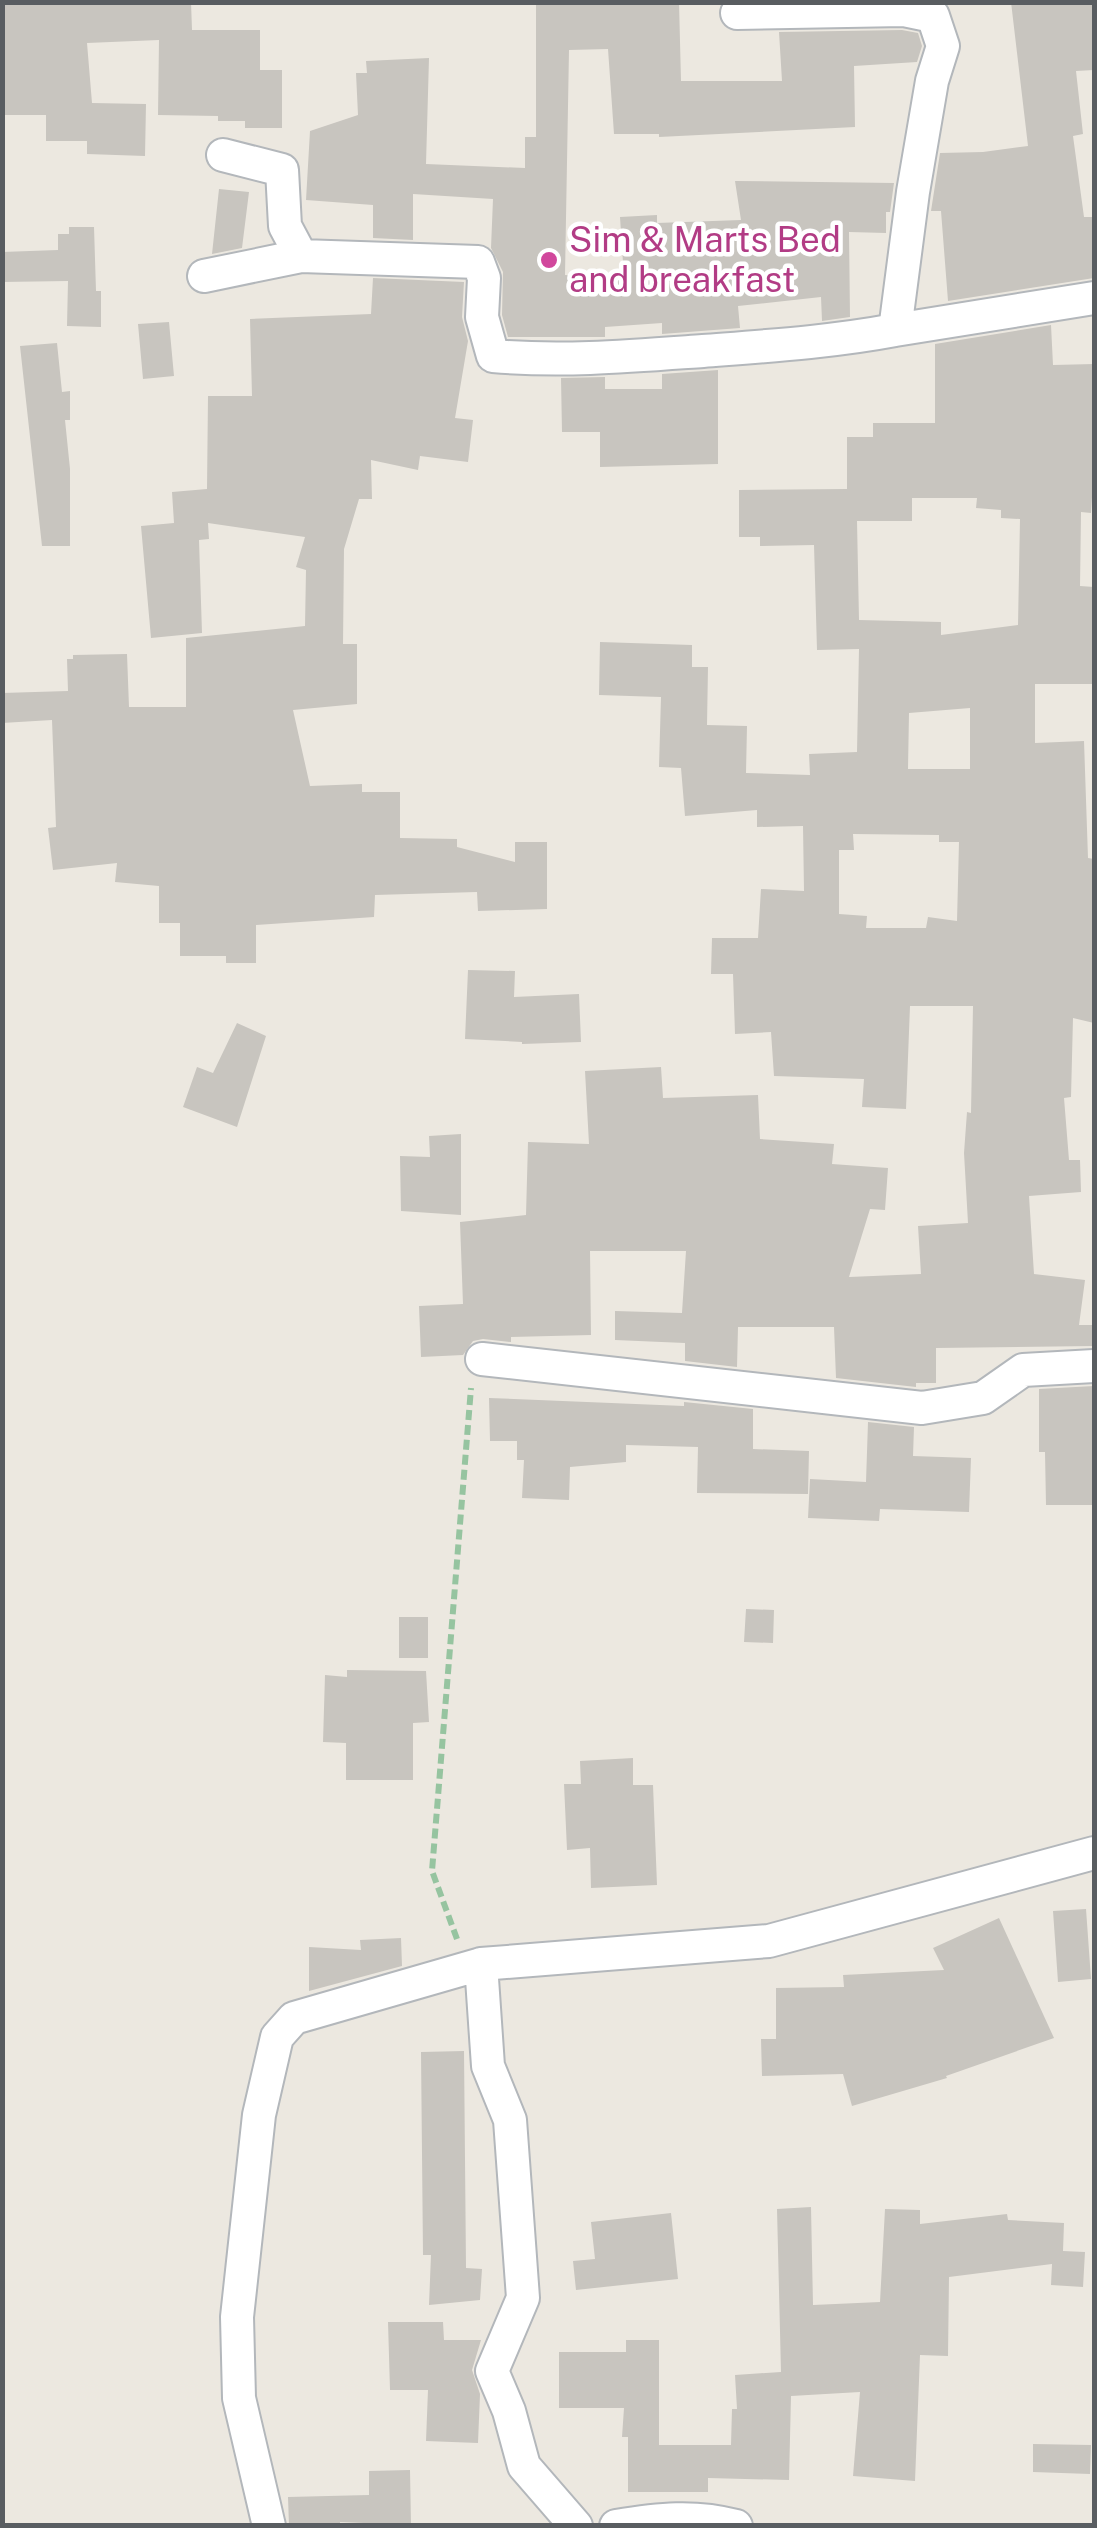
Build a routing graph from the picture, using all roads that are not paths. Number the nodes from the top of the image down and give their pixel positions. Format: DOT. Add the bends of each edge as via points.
graph roads {
  1 [pos="737,13"];
  2 [pos="223,155"];
  3 [pos="301,256"];
  4 [pos="204,276"];
  5 [pos="1094,298"];
  6 [pos="895,330"];
  7 [pos="482,1359"];
  8 [pos="1094,1366"];
  9 [pos="1094,1853"];
  10 [pos="481,1964"];
  11 [pos="269,2526"];
  12 [pos="576,2526"];
  13 [pos="616,2526"];
  14 [pos="736,2526"];
  1 -- 6 [label="street" via="904,10 933,16 944,46 932,81"];
  2 -- 3 [label="street" via="282,170 284,226"];
  3 -- 4 [label="street"];
  3 -- 6 [label="street" via="478,262 482,317 494,356 610,358 837,341"];
  5 -- 6 [label="street"];
  7 -- 8 [label="street" via="922,1408 983,1398 1023,1370"];
  9 -- 10 [label="street" via="769,1941"];
  10 -- 11 [label="street" via="294,2018 277,2037 260,2114 238,2317 239,2398"];
  10 -- 12 [label="street" via="488,2066 510,2120 523,2298 492,2372 524,2466"];
  13 -- 14 [label="street" via="700,2518"];
}
